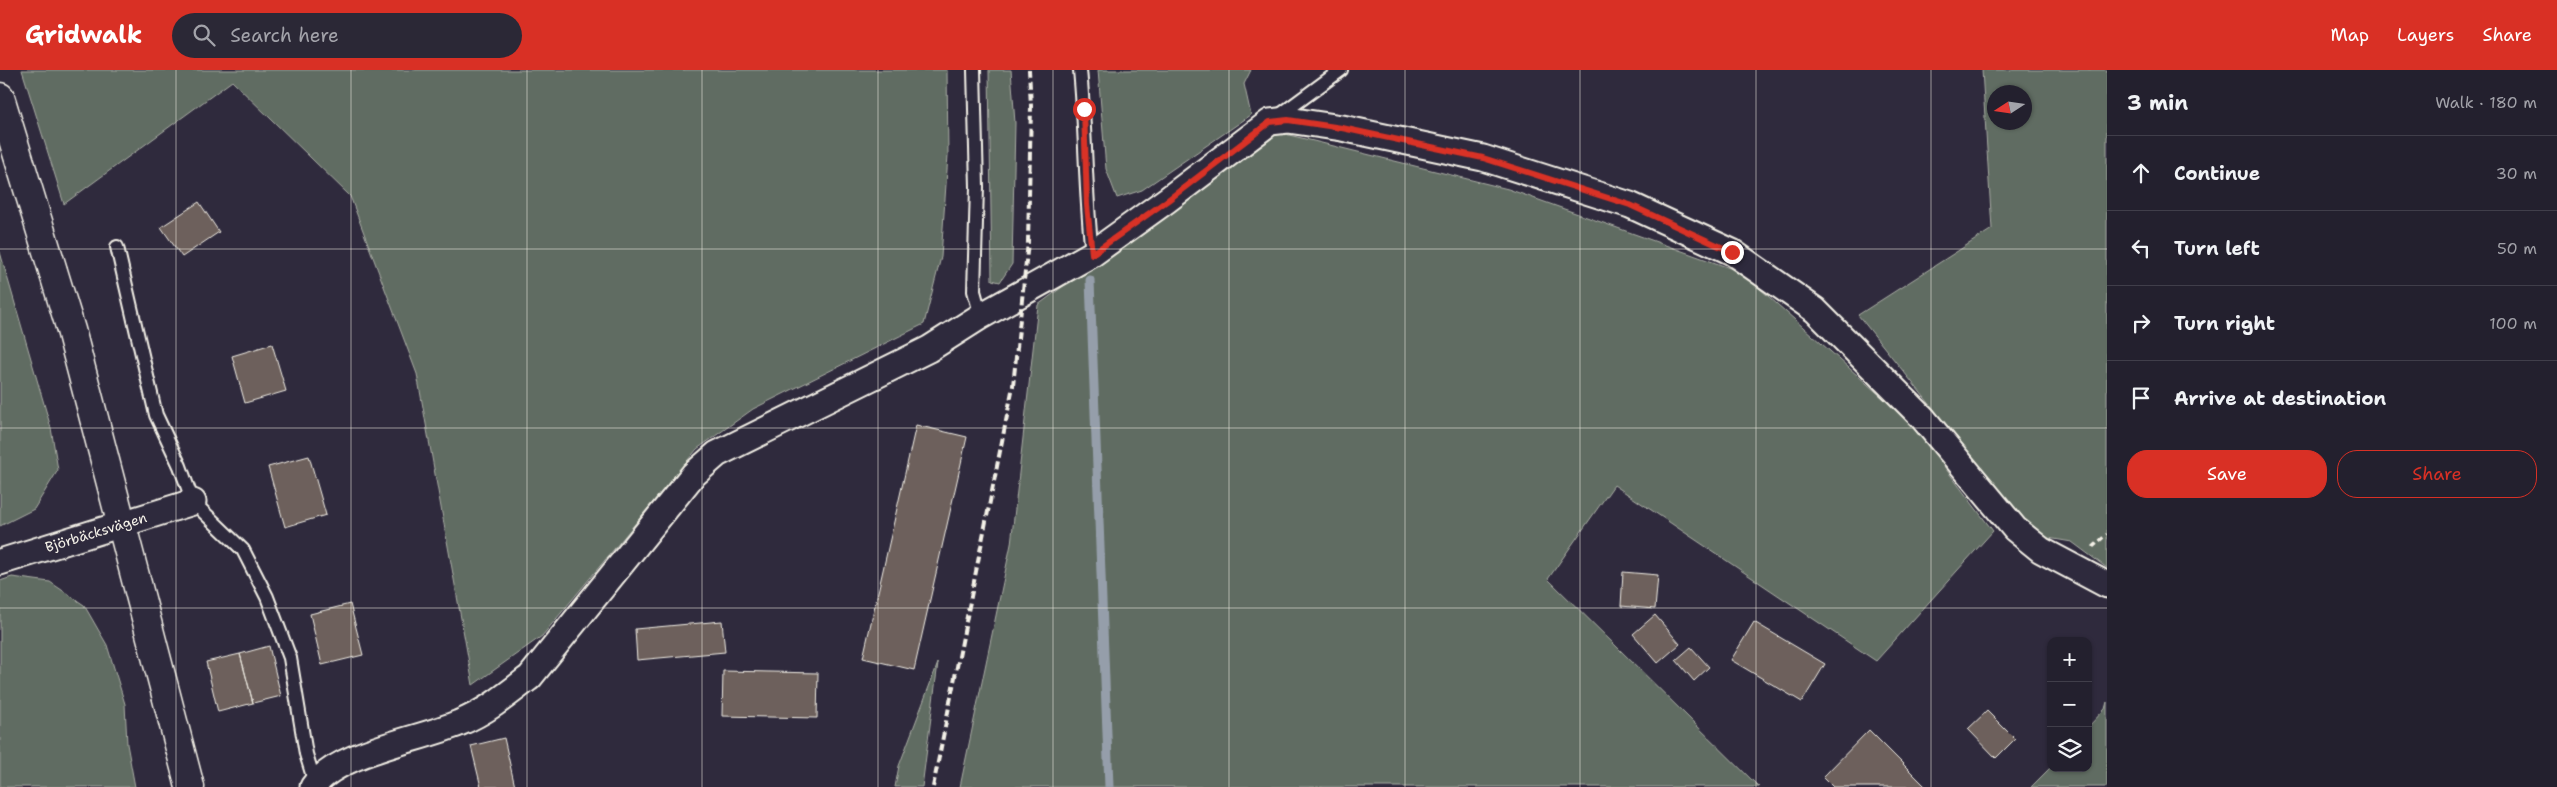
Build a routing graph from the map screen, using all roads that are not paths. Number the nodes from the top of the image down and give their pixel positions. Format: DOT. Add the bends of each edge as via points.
graph roads {
  1 [pos="974,70"];
  2 [pos="1080,70"];
  3 [pos="1341,70"];
  4 [pos="0,96"];
  5 [pos="1270,122"];
  6 [pos="117,246"];
  7 [pos="1092,254"];
  8 [pos="981,316"];
  9 [pos="193,502"];
  10 [pos="122,523"];
  11 [pos="0,562"];
  12 [pos="2107,585"];
  13 [pos="314,785"];
  14 [pos="190,787"];
  1 -- 8 [label="lane" via="977,187 974,291"];
  2 -- 7 [label="lane"];
  3 -- 5 [label="lane"];
  4 -- 10 [label="street" via="71,330"];
  5 -- 7 [label="street"];
  5 -- 12 [label="street" via="1288,120 1342,128 1483,158 1630,205 1732,252 1815,310 1922,417 2015,529 2041,550"];
  6 -- 9 [label="lane" via="156,416"];
  7 -- 8 [label="street"];
  8 -- 13 [label="street" via="912,358 717,454 693,475 530,677 497,704 459,723 339,764"];
  9 -- 10 [label="street, Björbäcksvägen"];
  9 -- 13 [label="lane" via="243,550 267,597 290,658"];
  10 -- 11 [label="street, Björbäcksvägen"];
  10 -- 14 [label="street"];
}
